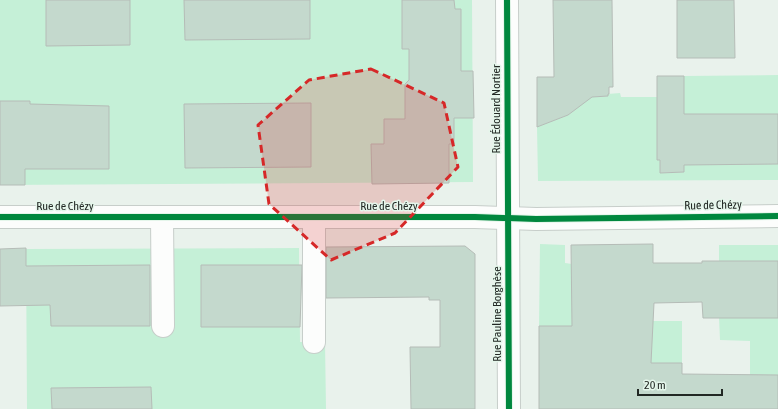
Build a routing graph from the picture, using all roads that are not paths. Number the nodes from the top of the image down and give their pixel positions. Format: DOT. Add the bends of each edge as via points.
graph roads {
  1 [pos="507,0"];
  2 [pos="778,216"];
  3 [pos="0,217"];
  4 [pos="162,217"];
  5 [pos="314,217"];
  6 [pos="508,218"];
  7 [pos="163,326"];
  8 [pos="314,342"];
  9 [pos="509,409"];
  1 -- 6 [label="street, Rue Édouard Nortier"];
  2 -- 6 [label="street, Rue de Chézy"];
  3 -- 4 [label="street, Rue de Chézy"];
  4 -- 5 [label="street, Rue de Chézy"];
  4 -- 7 [label="street"];
  5 -- 6 [label="street, Rue de Chézy"];
  5 -- 8 [label="street"];
  6 -- 9 [label="street, Rue Pauline Borghèse"];
}
